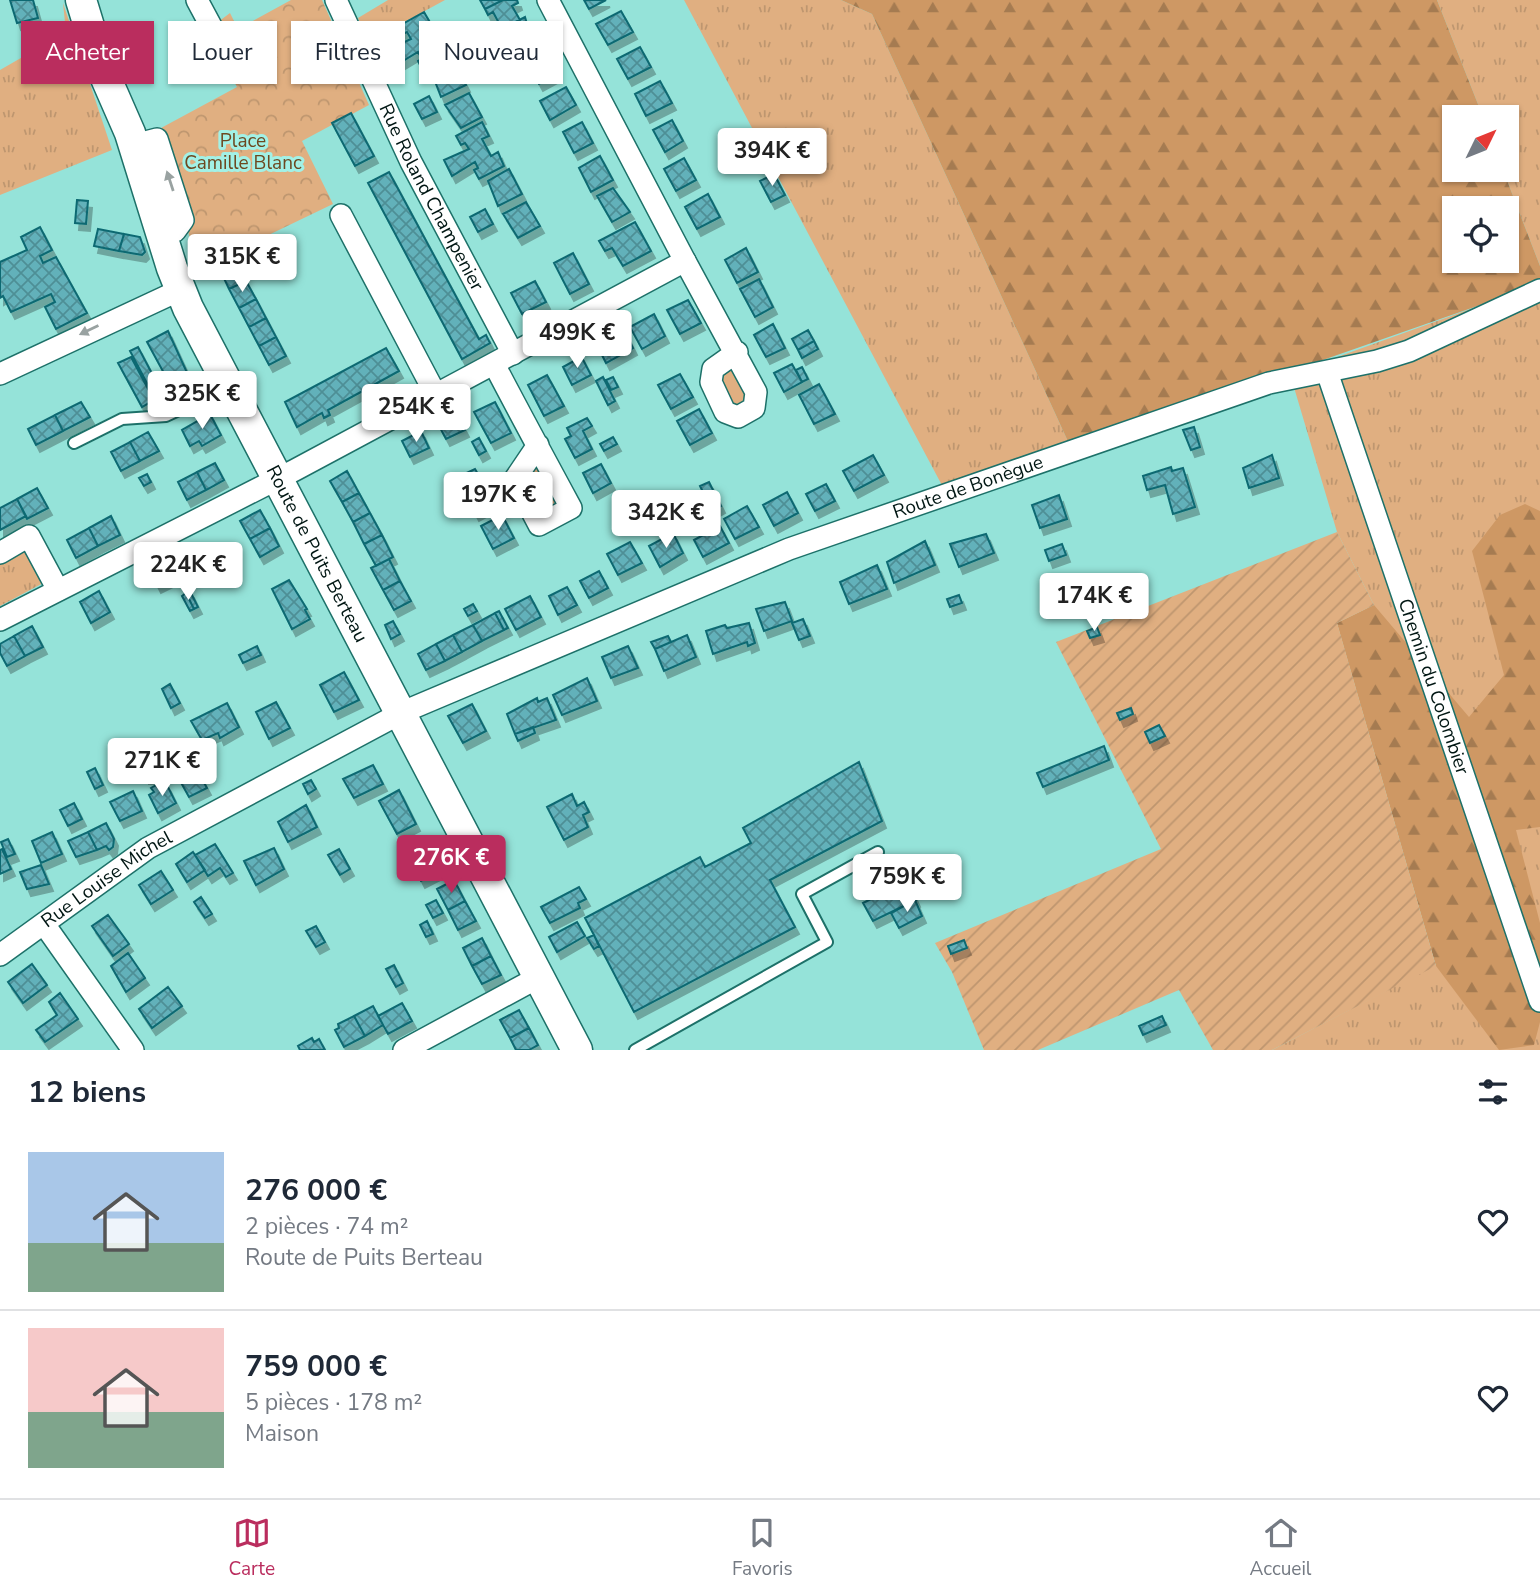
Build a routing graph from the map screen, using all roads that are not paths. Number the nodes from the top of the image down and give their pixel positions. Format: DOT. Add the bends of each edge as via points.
graph roads {
  1 [pos="81,0"];
  2 [pos="197,0"];
  3 [pos="336,0"];
  4 [pos="548,0"];
  5 [pos="208,21"];
  6 [pos="341,215"];
  7 [pos="685,261"];
  8 [pos="180,290"];
  9 [pos="1540,290"];
  10 [pos="737,352"];
  11 [pos="504,359"];
  12 [pos="1327,372"];
  13 [pos="0,374"];
  14 [pos="229,387"];
  15 [pos="436,395"];
  16 [pos="74,443"];
  17 [pos="538,445"];
  18 [pos="277,479"];
  19 [pos="0,553"];
  20 [pos="58,590"];
  21 [pos="0,620"];
  22 [pos="403,712"];
  23 [pos="878,852"];
  24 [pos="44,924"];
  25 [pos="0,955"];
  26 [pos="539,977"];
  27 [pos="1540,1001"];
  28 [pos="133,1050"];
  29 [pos="404,1050"];
  30 [pos="577,1050"];
  31 [pos="635,1050"];
  1 -- 8 [label="street, Route de Puits Berteau"];
  2 -- 5 [label="street"];
  3 -- 11 [label="street, Rue Roland Champenier"];
  4 -- 7 [label="street"];
  6 -- 15 [label="street"];
  7 -- 10 [label="street"];
  7 -- 11 [label="street"];
  8 -- 13 [label="street, one-way"];
  8 -- 14 [label="street, Route de Puits Berteau"];
  9 -- 12 [label="street, Route de Bonègue" via="1409,351"];
  11 -- 15 [label="street"];
  11 -- 17 [label="street, Rue Roland Champenier"];
  12 -- 22 [label="street, Route de Bonègue" via="1269,383 789,549"];
  12 -- 27 [label="street, Chemin du Colombier"];
  14 -- 16 [label="lane" via="166,416 122,419"];
  14 -- 18 [label="street, Route de Puits Berteau"];
  15 -- 18 [label="street"];
  18 -- 20 [label="street"];
  18 -- 22 [label="street, Route de Puits Berteau"];
  19 -- 20 [label="street" via="29,536"];
  20 -- 21 [label="street"];
  22 -- 24 [label="street, Rue Louise Michel" via="148,848"];
  22 -- 26 [label="street, Route de Puits Berteau"];
  23 -- 31 [label="lane" via="802,894 827,942"];
  24 -- 25 [label="street, Rue Louise Michel"];
  24 -- 28 [label="street"];
  26 -- 29 [label="street"];
  26 -- 30 [label="street, Route de Puits Berteau"];
}
